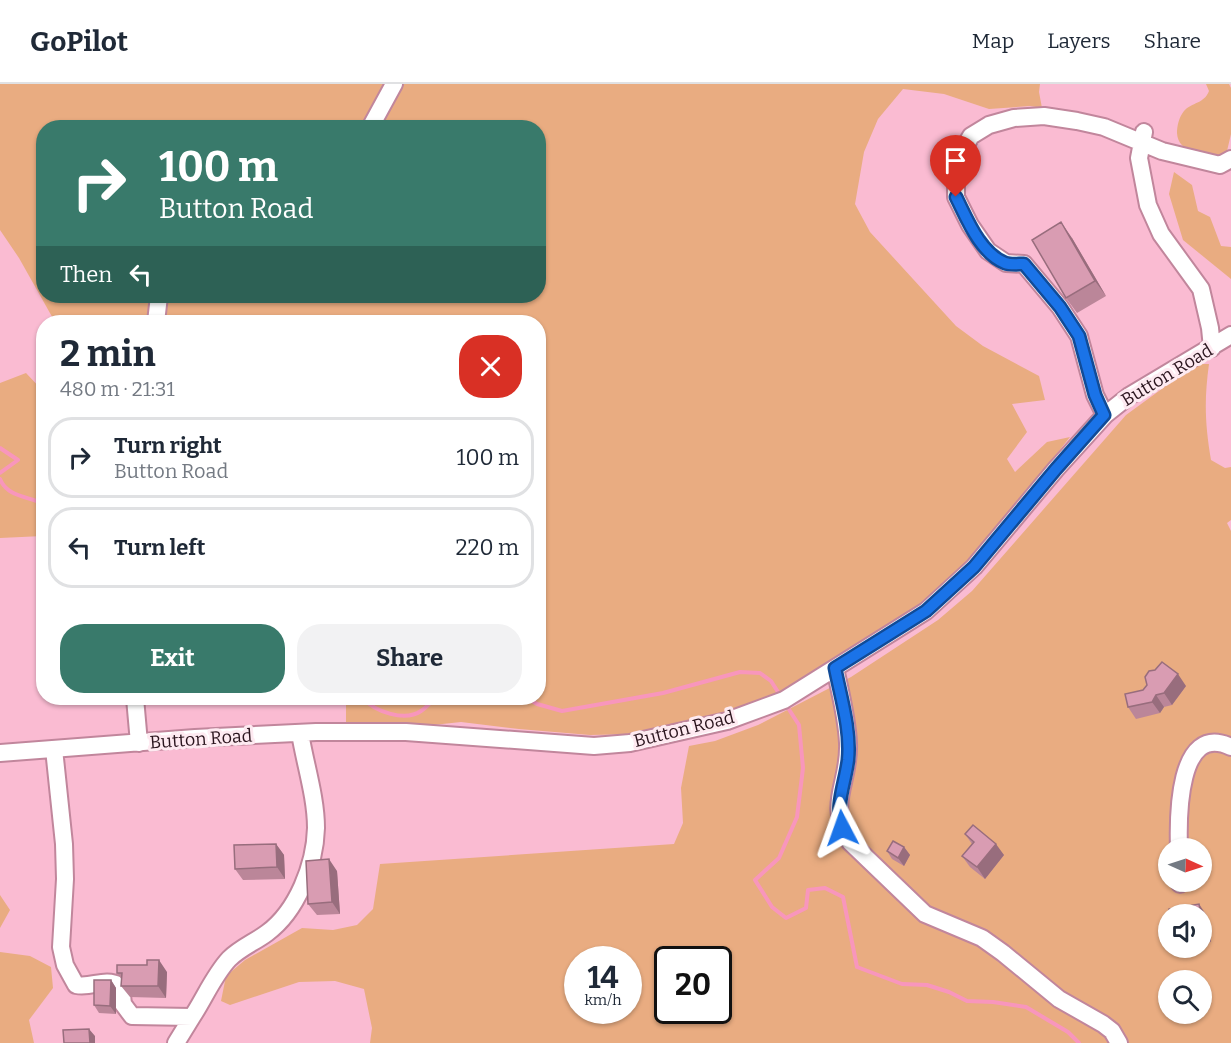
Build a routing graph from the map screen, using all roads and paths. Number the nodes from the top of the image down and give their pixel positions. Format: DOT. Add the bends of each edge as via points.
graph roads {
  1 [pos="394,84"];
  2 [pos="374,120"];
  3 [pos="1143,138"];
  4 [pos="1231,159"];
  5 [pos="1231,336"];
  6 [pos="1212,348"];
  7 [pos="1104,415"];
  8 [pos="835,668"];
  9 [pos="136,705"];
  10 [pos="300,733"];
  11 [pos="139,743"];
  12 [pos="1231,747"];
  13 [pos="54,749"];
  14 [pos="0,753"];
  15 [pos="1179,838"];
  16 [pos="192,1017"];
  17 [pos="176,1043"];
  18 [pos="1119,1043"];
  1 -- 2 [label="street"];
  3 -- 4 [label="street" via="1162,151 1220,165"];
  3 -- 6 [label="street" via="1139,158 1148,205 1161,234 1201,289"];
  3 -- 7 [label="street" via="1077,121 1044,116 1014,118 989,125 971,136 956,162 956,197 970,225 988,251 1006,263 1024,264 1060,307 1079,336"];
  5 -- 6 [label="street, Button Road"];
  6 -- 7 [label="street, Button Road"];
  7 -- 8 [label="street, Button Road" via="974,567 926,611"];
  8 -- 10 [label="street, Button Road" via="784,700 727,721 630,743 571,746 406,732"];
  8 -- 18 [label="street" via="848,741 838,815 850,842 925,914 981,938 1059,999 1103,1024"];
  9 -- 11 [label="street"];
  10 -- 11 [label="street, Button Road"];
  10 -- 16 [label="street" via="316,827 308,870 284,917 229,960"];
  11 -- 13 [label="street, Button Road"];
  12 -- 15 [label="street" via="1218,742 1204,744 1192,756 1178,816"];
  13 -- 14 [label="street, Button Road"];
  13 -- 16 [label="street" via="64,844 61,947 72,981 83,986 111,981 121,986 123,1005 132,1016"];
  16 -- 17 [label="street"];
}
